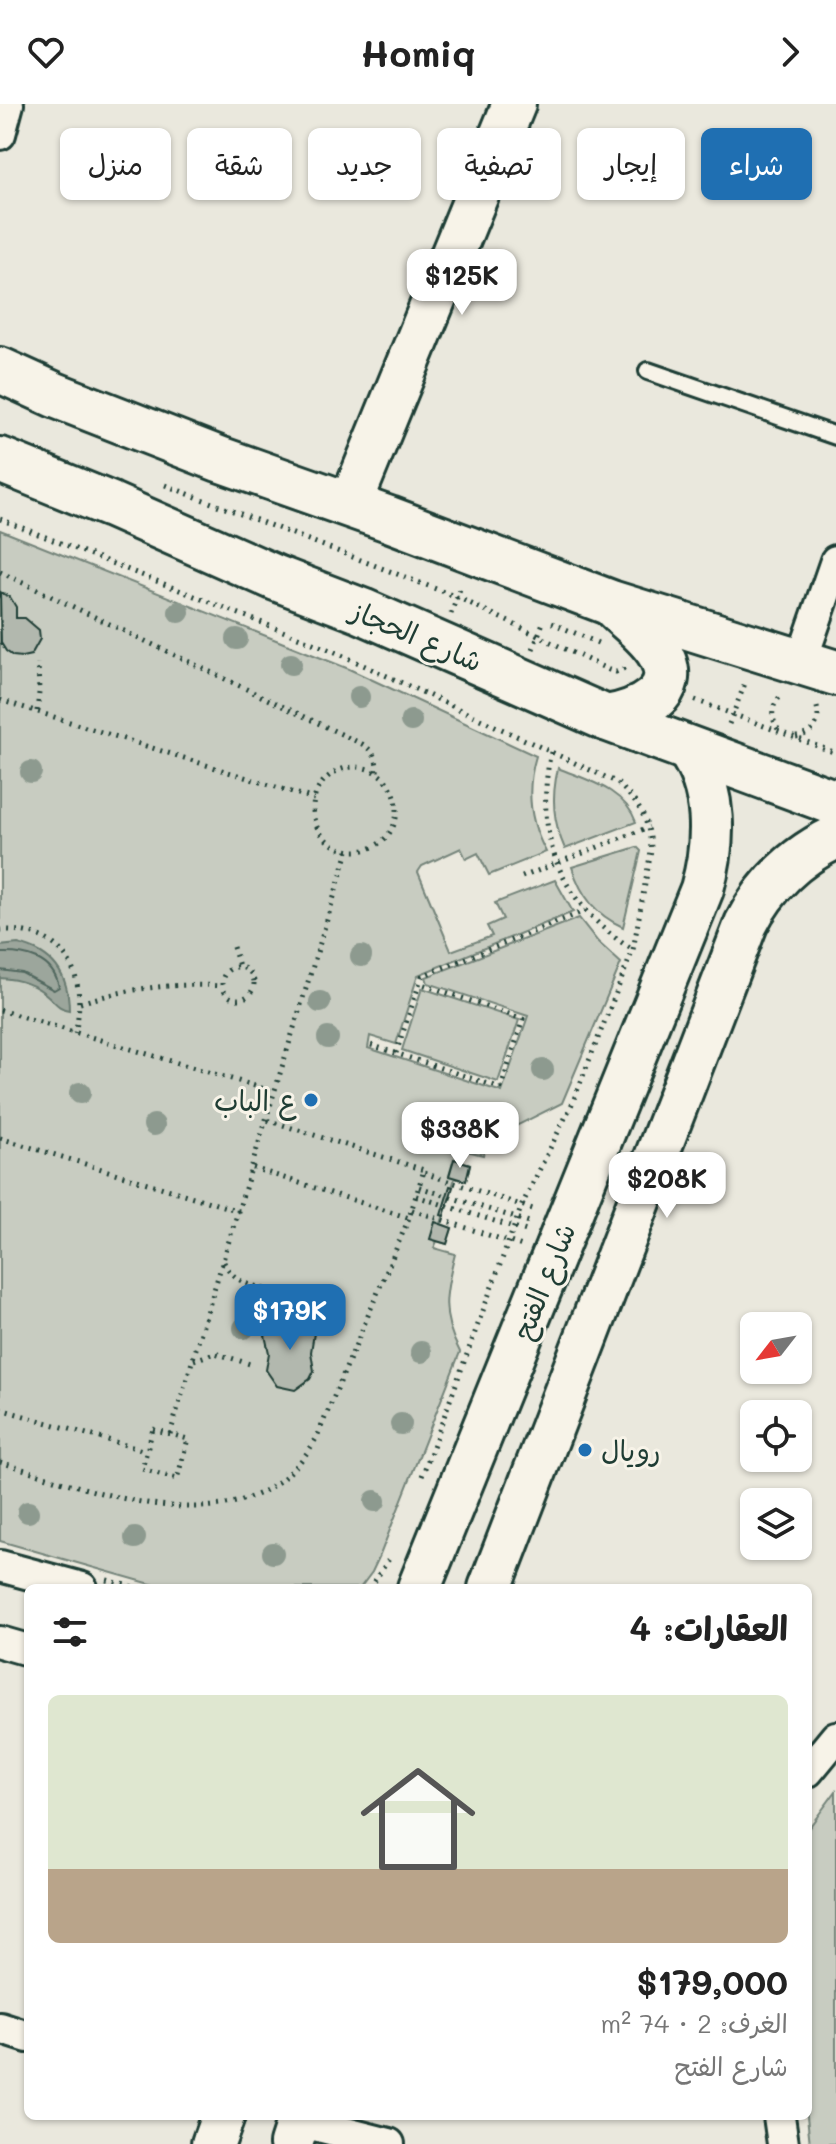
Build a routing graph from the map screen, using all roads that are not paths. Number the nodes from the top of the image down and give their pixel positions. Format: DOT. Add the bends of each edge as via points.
graph roads {
  1 [pos="8,104"];
  2 [pos="514,104"];
  3 [pos="0,134"];
  4 [pos="0,370"];
  5 [pos="648,371"];
  6 [pos="836,436"];
  7 [pos="0,460"];
  8 [pos="370,512"];
  9 [pos="836,561"];
  10 [pos="611,603"];
  11 [pos="809,681"];
  12 [pos="606,718"];
  13 [pos="702,753"];
  14 [pos="836,803"];
  15 [pos="836,837"];
  16 [pos="702,889"];
  17 [pos="755,906"];
  18 [pos="0,1566"];
  19 [pos="67,1584"];
  20 [pos="421,1584"];
  21 [pos="492,1584"];
  22 [pos="0,1642"];
  23 [pos="24,1649"];
  24 [pos="836,1737"];
  25 [pos="812,1766"];
  26 [pos="0,2028"];
  27 [pos="24,2036"];
  28 [pos="222,2120"];
  29 [pos="780,2120"];
  30 [pos="297,2127"];
  31 [pos="213,2144"];
  32 [pos="389,2144"];
  33 [pos="783,2144"];
  1 -- 3 [label="street"];
  2 -- 8 [label="main road"];
  4 -- 8 [label="main road" via="219,459"];
  5 -- 6 [label="lane"];
  7 -- 12 [label="main road, شارع الحجاز" via="198,521 441,645"];
  8 -- 10 [label="main road" via="465,577"];
  9 -- 11 [label="street"];
  10 -- 11 [label="main road" via="759,648"];
  10 -- 12 [label="main road" via="659,651 665,671 654,700 637,711"];
  12 -- 13 [label="main road, شارع الحجاز"];
  13 -- 14 [label="main road, شارع الحجاز"];
  13 -- 16 [label="main road, شارع الفتح" via="694,758 710,816"];
  15 -- 17 [label="main road" via="796,861"];
  16 -- 17 [label="main road" via="725,887"];
  16 -- 20 [label="main road, شارع الفتح"];
  17 -- 21 [label="main road"];
  18 -- 19 [label="street"];
  22 -- 23 [label="street"];
  24 -- 25 [label="street"];
  26 -- 27 [label="street"];
  28 -- 31 [label="main road"];
  29 -- 33 [label="street"];
  30 -- 32 [label="street"];
}
